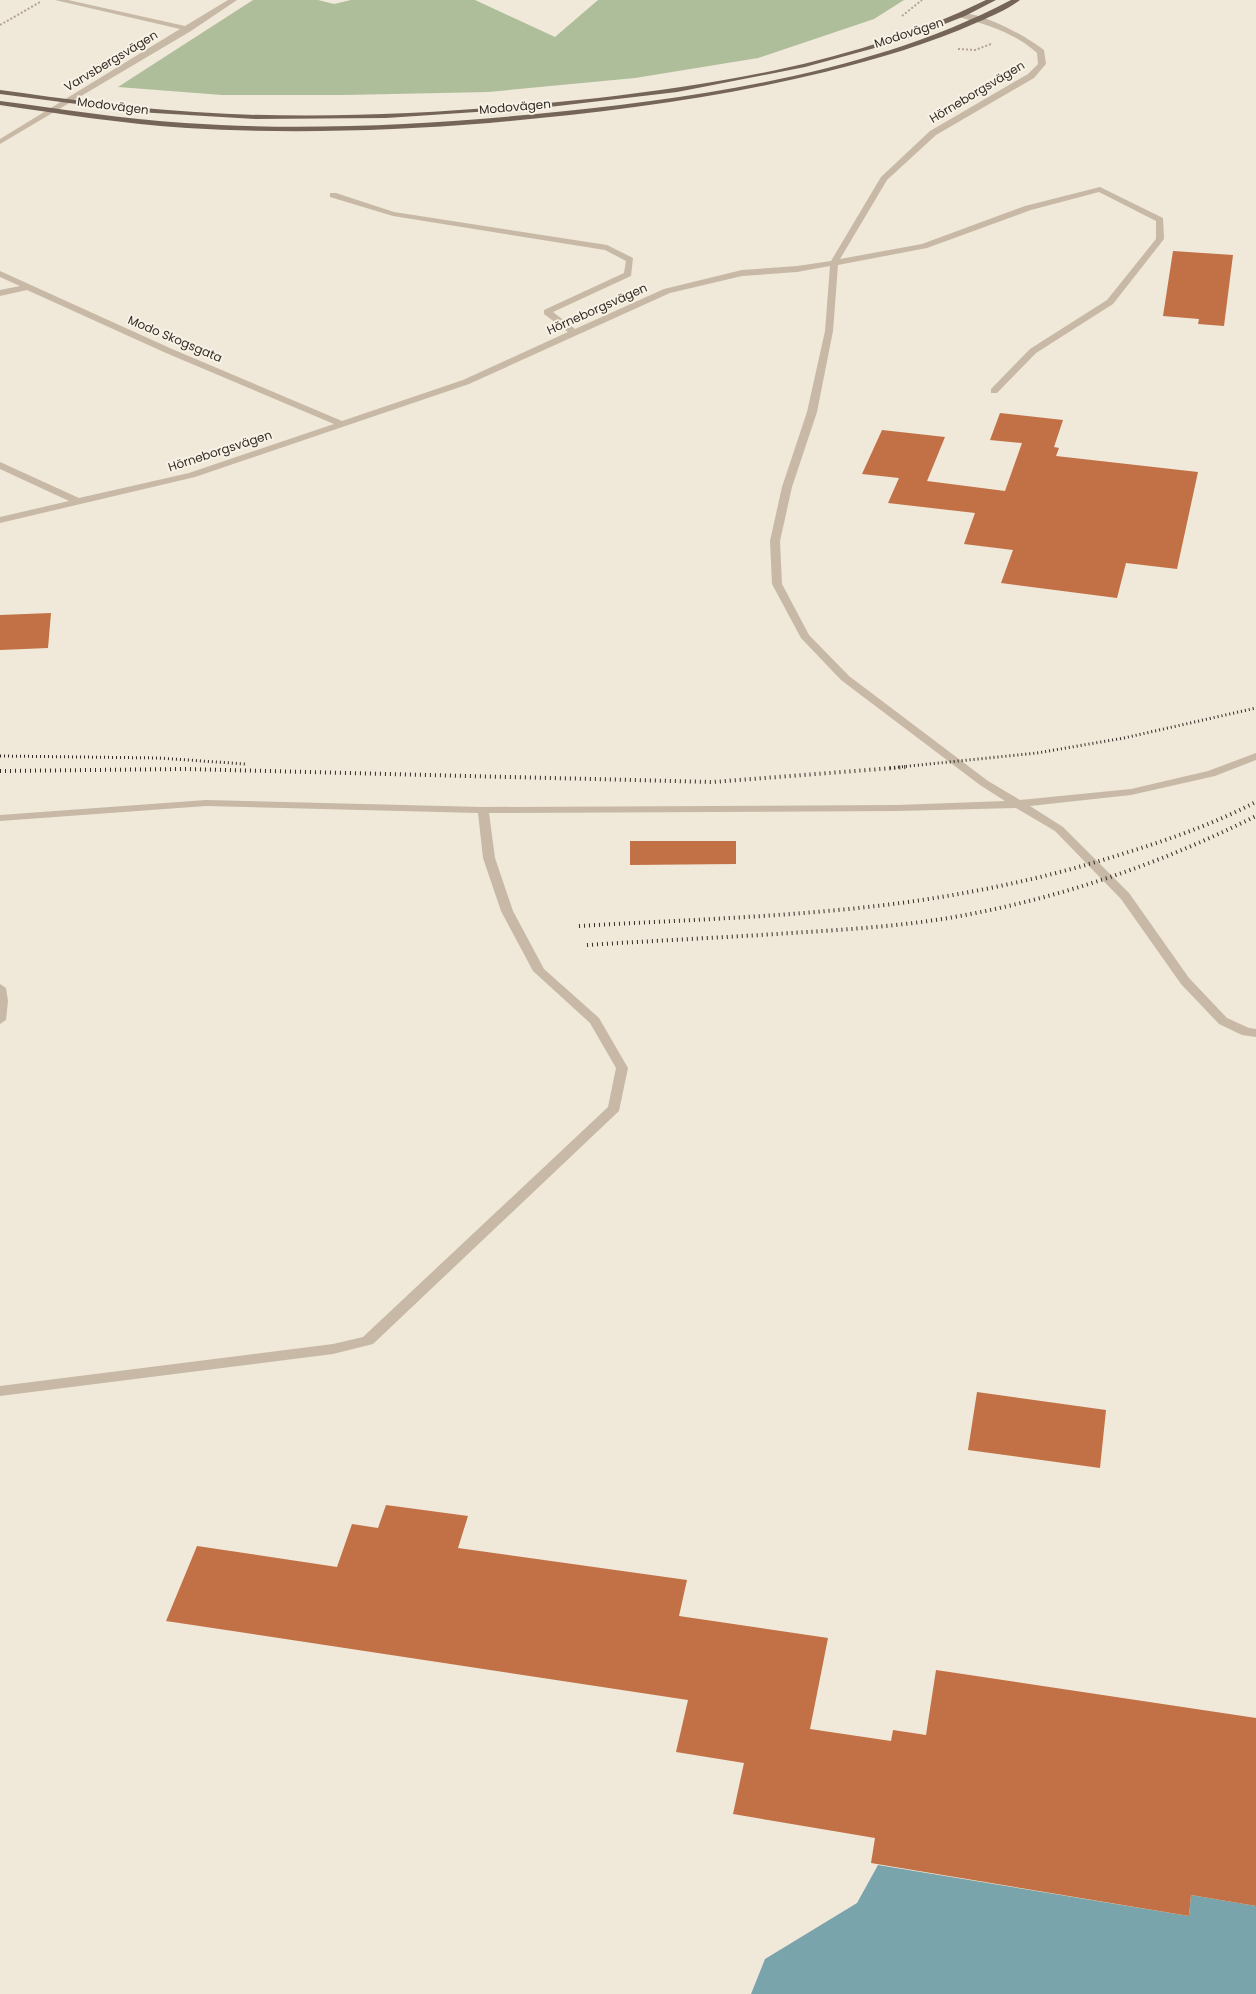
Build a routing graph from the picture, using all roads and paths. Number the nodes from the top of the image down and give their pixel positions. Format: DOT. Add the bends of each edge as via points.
graph roads {
  1 [pos="42,0"];
  2 [pos="62,0"];
  3 [pos="233,0"];
  4 [pos="922,0"];
  5 [pos="992,0"];
  6 [pos="1016,0"];
  7 [pos="962,15"];
  8 [pos="900,17"];
  9 [pos="979,20"];
  10 [pos="0,25"];
  11 [pos="188,29"];
  12 [pos="0,92"];
  13 [pos="67,101"];
  14 [pos="0,103"];
  15 [pos="51,110"];
  16 [pos="0,142"];
  17 [pos="333,195"];
  18 [pos="834,263"];
  19 [pos="0,274"];
  20 [pos="28,287"];
  21 [pos="0,293"];
  22 [pos="576,333"];
  23 [pos="994,391"];
  24 [pos="342,424"];
  25 [pos="0,464"];
  26 [pos="79,502"];
  27 [pos="0,520"];
  28 [pos="1256,756"];
  29 [pos="1018,804"];
  30 [pos="483,810"];
  31 [pos="0,818"];
  32 [pos="0,988"];
  33 [pos="0,1020"];
  34 [pos="1256,1033"];
  35 [pos="0,1391"];
  1 -- 10 [label="path"];
  2 -- 11 [label="street"];
  3 -- 11 [label="street, Varvsbergsvägen"];
  4 -- 8 [label="path"];
  5 -- 7 [label="main road, Modovägen"];
  6 -- 9 [label="main road, Modovägen"];
  7 -- 9 [label="street, Hörneborgsvägen"];
  7 -- 13 [label="main road, Modovägen" via="885,43 804,66 605,101 452,113 296,118 167,112"];
  9 -- 15 [label="main road, Modovägen" via="902,49 853,63 739,89 608,110 390,127 292,128 139,122"];
  9 -- 18 [label="street, Hörneborgsvägen" via="1031,42 1041,52 1042,64 1031,76 933,133 884,179"];
  11 -- 13 [label="street, Varvsbergsvägen"];
  12 -- 13 [label="main road, Modovägen"];
  13 -- 15 [label="street, Varvsbergsvägen"];
  14 -- 15 [label="main road, Modovägen"];
  15 -- 16 [label="street, Varvsbergsvägen"];
  17 -- 22 [label="street" via="393,214 607,248 630,260 628,274 548,312"];
  18 -- 22 [label="street, Hörneborgsvägen" via="742,273 667,291"];
  18 -- 23 [label="street" via="924,246 1028,208 1100,189 1160,220 1160,239 1110,302 1033,351"];
  18 -- 29 [label="street" via="829,331 822,367 775,541 777,584 805,636 845,678 962,767"];
  19 -- 20 [label="street, Modo Skogsgata"];
  20 -- 21 [label="street"];
  20 -- 24 [label="street, Modo Skogsgata"];
  22 -- 24 [label="street, Hörneborgsvägen" via="466,382"];
  24 -- 26 [label="street, Hörneborgsvägen" via="192,475"];
  25 -- 26 [label="street"];
  26 -- 27 [label="street, Hörneborgsvägen"];
  28 -- 29 [label="street" via="1211,774 1131,792"];
  29 -- 30 [label="street" via="887,808"];
  29 -- 34 [label="street" via="1059,829 1125,896 1185,981 1223,1021"];
  30 -- 31 [label="street" via="206,802"];
  30 -- 35 [label="street" via="489,858 506,911 539,971 595,1021 622,1068 614,1108 368,1341 333,1349"];
  32 -- 33 [label="street"];
}
